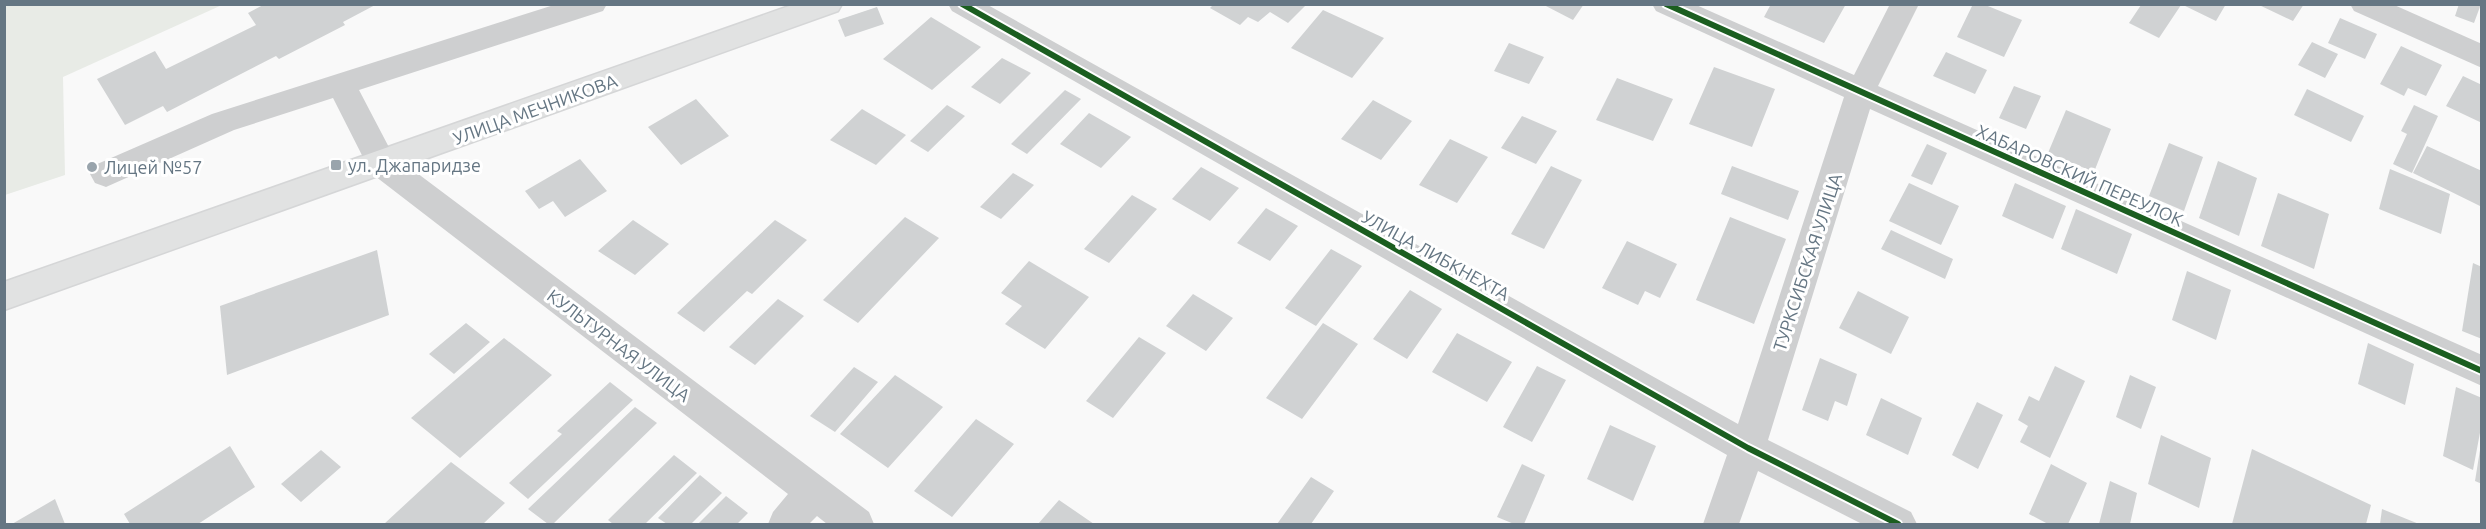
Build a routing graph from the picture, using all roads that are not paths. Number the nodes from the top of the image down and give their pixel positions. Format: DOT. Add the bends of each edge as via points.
graph roads {
  1 [pos="593,4"];
  2 [pos="828,4"];
  3 [pos="962,4"];
  4 [pos="1666,4"];
  5 [pos="1905,4"];
  6 [pos="2364,4"];
  7 [pos="2481,57"];
  8 [pos="341,84"];
  9 [pos="1860,93"];
  10 [pos="382,164"];
  11 [pos="106,174"];
  12 [pos="4,296"];
  13 [pos="2481,371"];
  14 [pos="1748,448"];
  15 [pos="813,493"];
  16 [pos="786,525"];
  17 [pos="856,525"];
  18 [pos="1721,525"];
  19 [pos="1898,525"];
  1 -- 8 [label="street"];
  2 -- 10 [label="main road, УЛИЦА МЕЧНИКОВА"];
  3 -- 14 [label="street, УЛИЦА ЛИБКНЕХТА"];
  4 -- 9 [label="street, ХАБАРОВСКИЙ ПЕРЕУЛОК"];
  5 -- 9 [label="street, ТУРКСИБСКАЯ УЛИЦА"];
  6 -- 7 [label="street"];
  8 -- 10 [label="street"];
  8 -- 11 [label="street" via="223,122"];
  9 -- 13 [label="street, ХАБАРОВСКИЙ ПЕРЕУЛОК"];
  9 -- 14 [label="street, ТУРКСИБСКАЯ УЛИЦА"];
  10 -- 12 [label="main road, УЛИЦА МЕЧНИКОВА"];
  10 -- 15 [label="street, КУЛЬТУРНАЯ УЛИЦА"];
  14 -- 18 [label="street, ТУРКСИБСКАЯ УЛИЦА"];
  14 -- 19 [label="street, УЛИЦА ЛИБКНЕХТА"];
  15 -- 16 [label="street"];
  15 -- 17 [label="street, КУЛЬТУРНАЯ УЛИЦА"];
}
